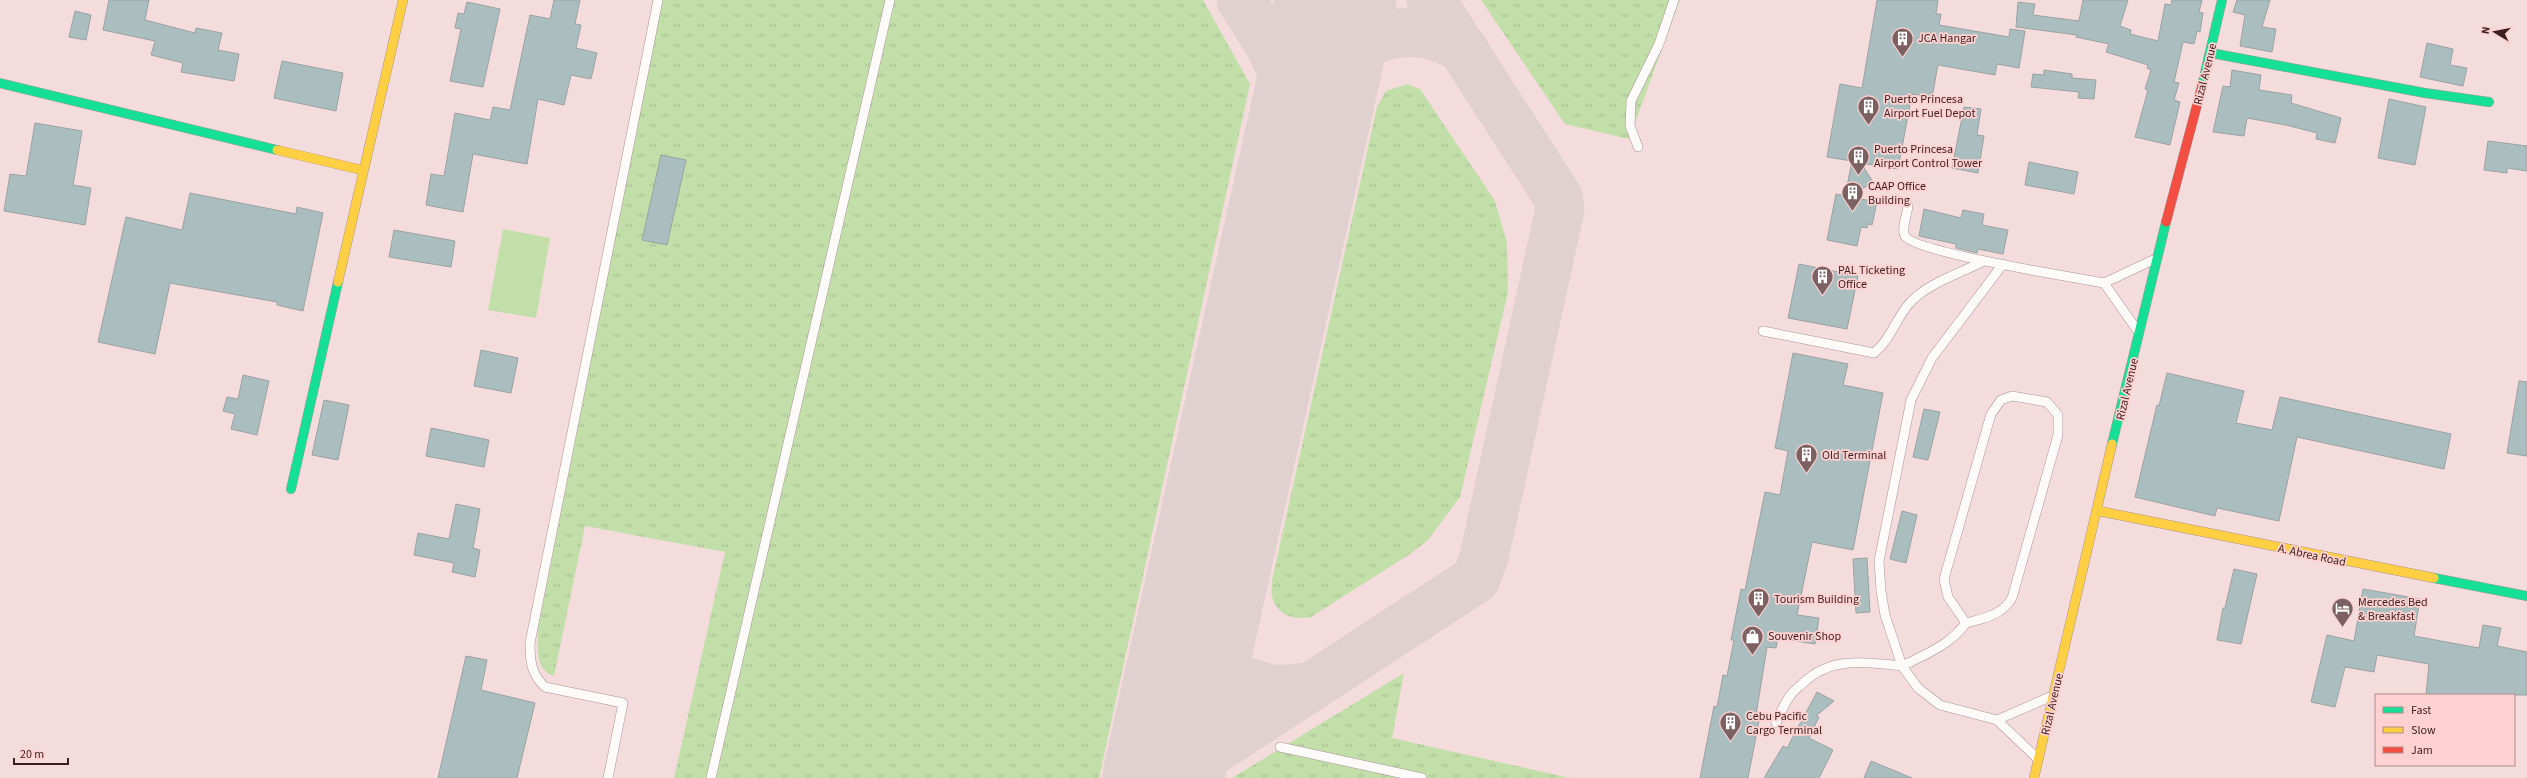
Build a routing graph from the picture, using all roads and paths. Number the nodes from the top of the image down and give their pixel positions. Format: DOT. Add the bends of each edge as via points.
graph roads {
  1 [pos="403,0"];
  2 [pos="658,0"];
  3 [pos="890,0"];
  4 [pos="1674,0"];
  5 [pos="2222,0"];
  6 [pos="2211,53"];
  7 [pos="0,83"];
  8 [pos="2490,102"];
  9 [pos="1638,148"];
  10 [pos="362,170"];
  11 [pos="1908,206"];
  12 [pos="2156,258"];
  13 [pos="1984,261"];
  14 [pos="2003,264"];
  15 [pos="2104,283"];
  16 [pos="1763,331"];
  17 [pos="2140,334"];
  18 [pos="291,489"];
  19 [pos="2098,511"];
  20 [pos="2527,596"];
  21 [pos="1966,623"];
  22 [pos="1902,666"];
  23 [pos="2054,695"];
  24 [pos="1997,720"];
  25 [pos="1776,723"];
  26 [pos="1280,747"];
  27 [pos="2038,759"];
  28 [pos="608,778"];
  29 [pos="711,778"];
  30 [pos="1422,778"];
  31 [pos="2034,778"];
  1 -- 10 [label="street"];
  2 -- 28 [label="lane" via="530,643 533,672 545,687 624,703"];
  3 -- 29 [label="lane"];
  4 -- 9 [label="lane" via="1658,44 1631,101 1630,126"];
  5 -- 6 [label="street, Rizal Avenue"];
  6 -- 8 [label="street" via="2425,93"];
  6 -- 12 [label="street, Rizal Avenue"];
  7 -- 10 [label="street"];
  10 -- 18 [label="street"];
  11 -- 13 [label="lane" via="1904,231 1911,241"];
  12 -- 15 [label="lane"];
  12 -- 17 [label="street, Rizal Avenue"];
  13 -- 14 [label="lane"];
  13 -- 16 [label="lane" via="1939,283 1908,305 1882,347 1874,353"];
  14 -- 15 [label="lane"];
  14 -- 22 [label="lane" via="1932,358 1911,400 1879,561 1885,615"];
  15 -- 17 [label="lane"];
  17 -- 19 [label="street, Rizal Avenue"];
  19 -- 20 [label="street, A. Abrea Road"];
  19 -- 23 [label="street, Rizal Avenue"];
  21 -- 21 [label="lane" via="1997,614 2006,608 2012,598 2058,435 2058,415 2048,402 2012,396 2001,400 1992,414 1944,579 1948,597"];
  21 -- 22 [label="lane" via="1959,633 1939,648"];
  22 -- 24 [label="lane" via="1925,695 1940,705"];
  22 -- 25 [label="lane" via="1844,662 1826,667 1809,677 1790,694"];
  23 -- 24 [label="lane"];
  23 -- 27 [label="street, Rizal Avenue"];
  24 -- 27 [label="lane"];
  26 -- 30 [label="lane"];
  27 -- 31 [label="street, Rizal Avenue"];
}
